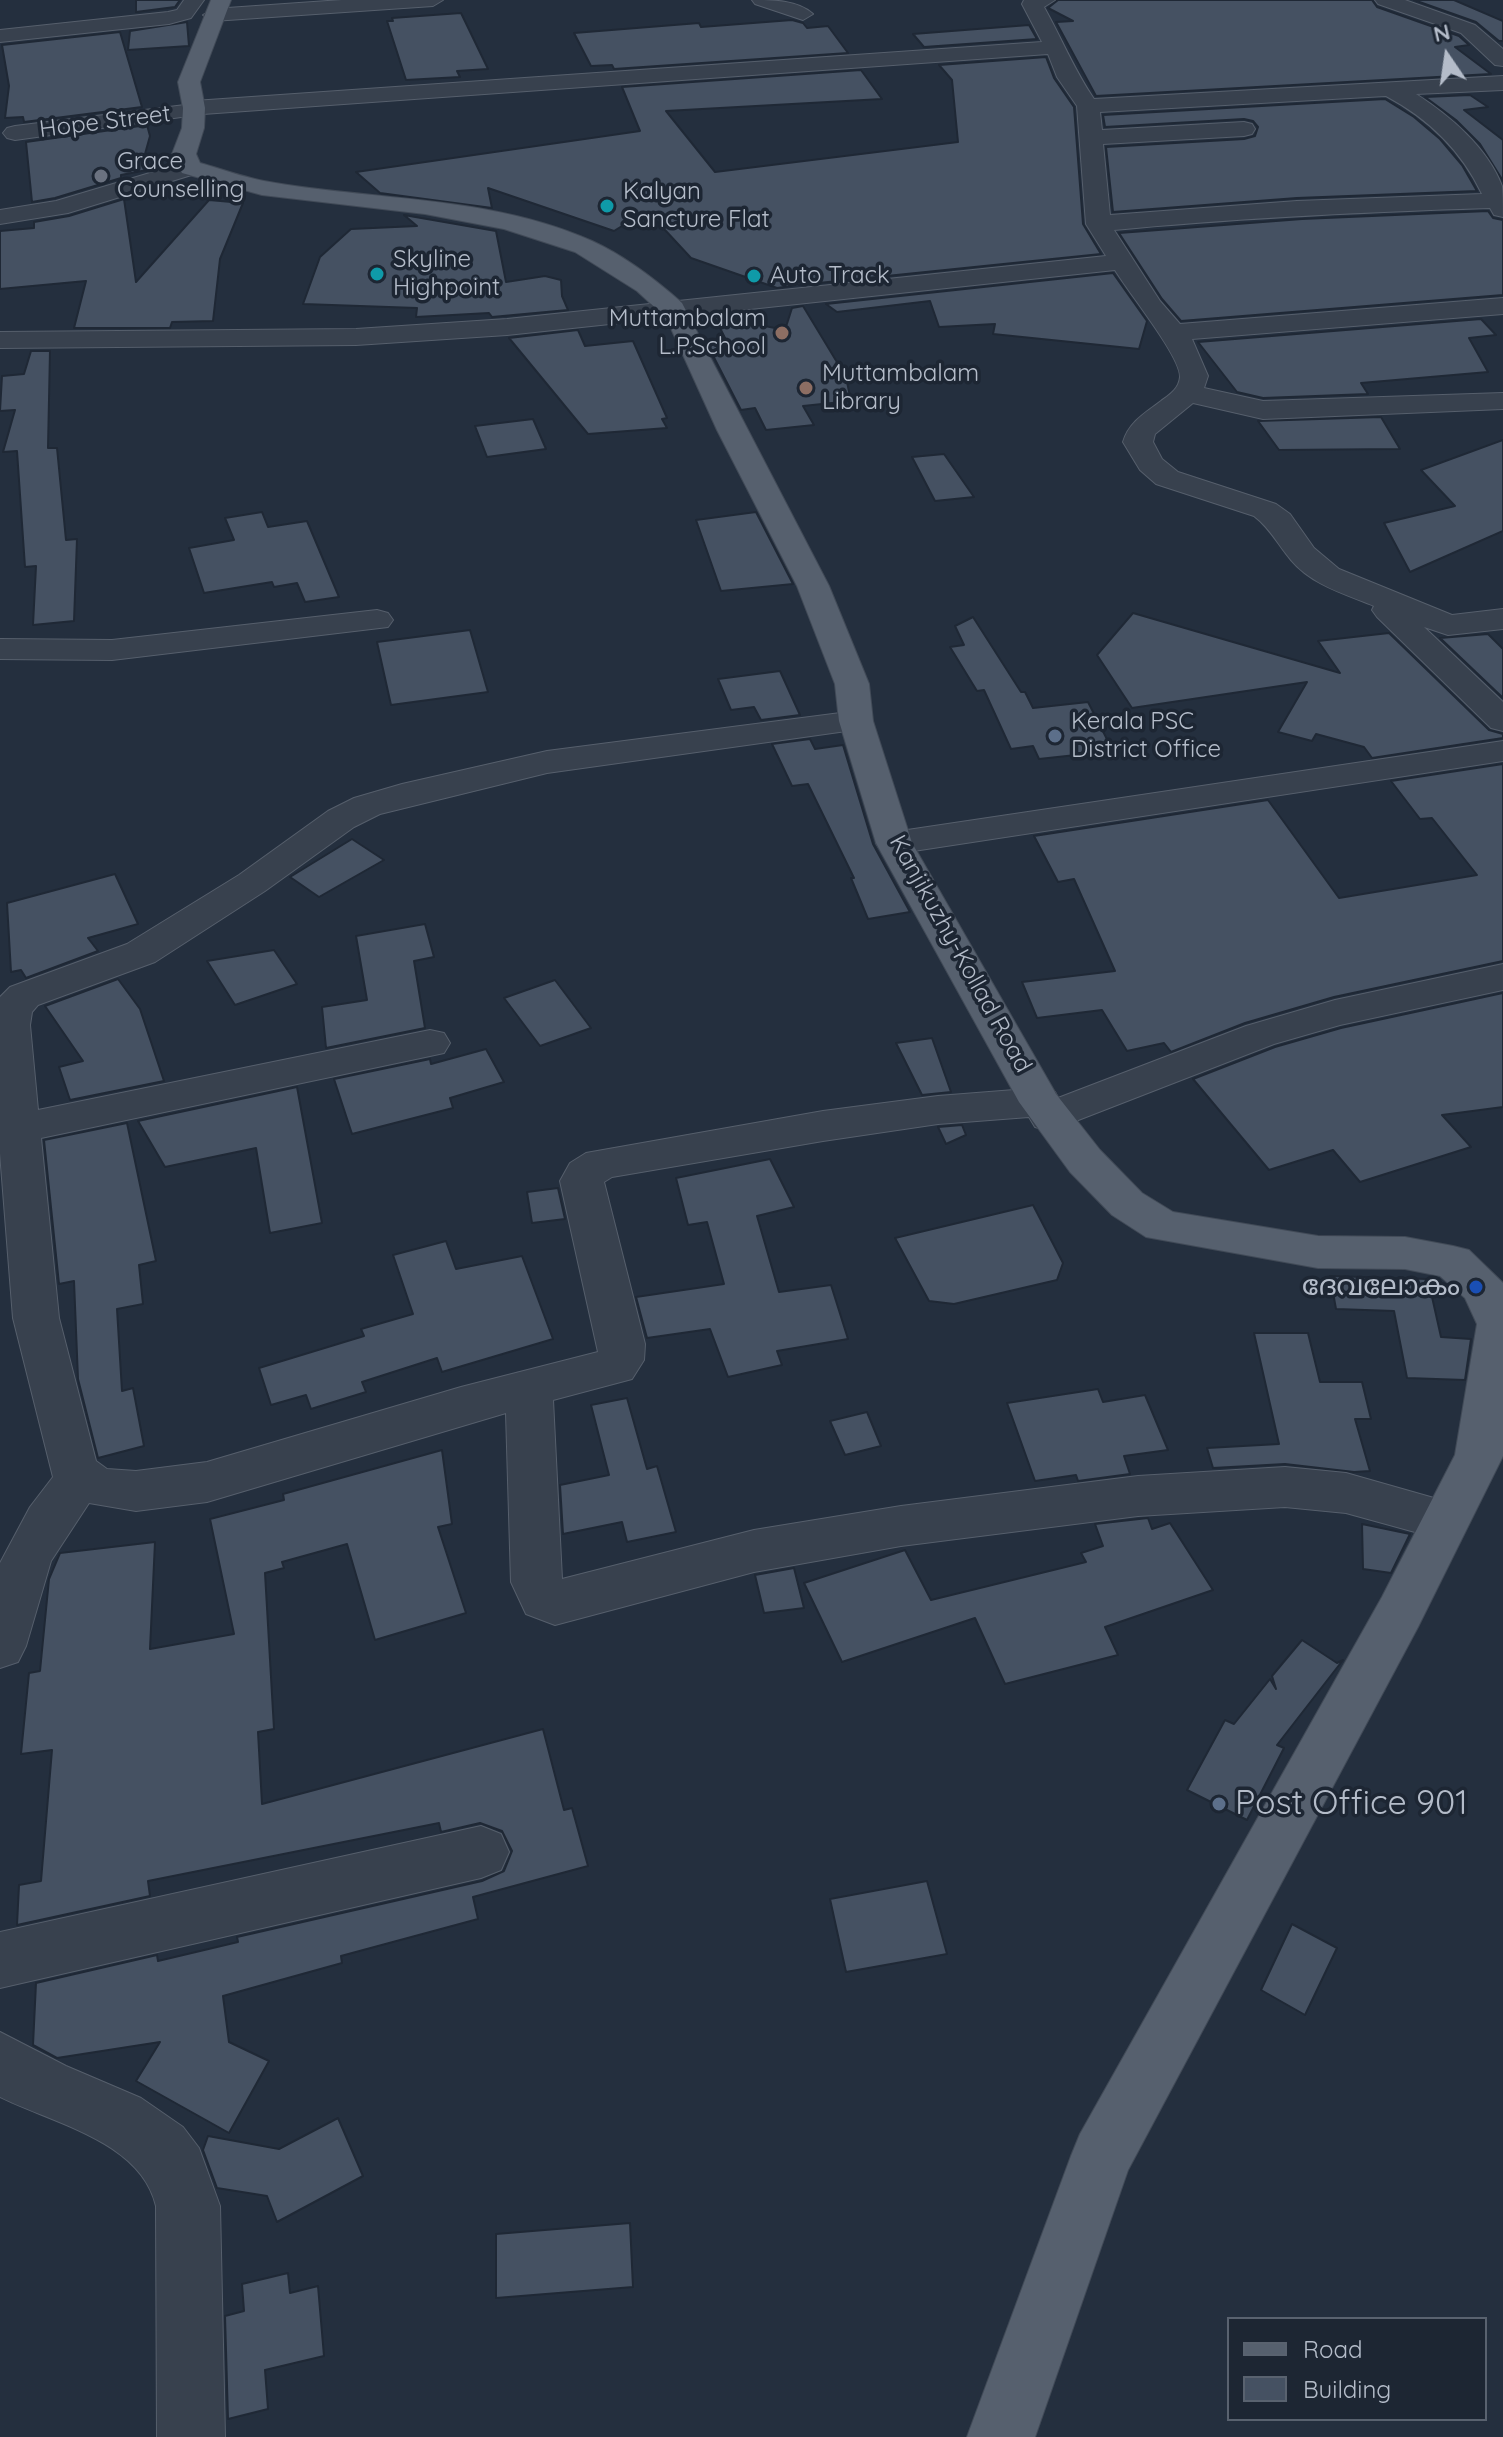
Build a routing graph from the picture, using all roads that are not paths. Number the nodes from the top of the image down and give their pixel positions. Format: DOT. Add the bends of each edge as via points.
graph roads {
  1 [pos="433,0"];
  2 [pos="762,0"];
  3 [pos="1385,0"];
  4 [pos="1035,1"];
  5 [pos="210,5"];
  6 [pos="803,14"];
  7 [pos="1503,26"];
  8 [pos="1468,29"];
  9 [pos="0,36"];
  10 [pos="1056,47"];
  11 [pos="1503,60"];
  12 [pos="1503,83"];
  13 [pos="1391,90"];
  14 [pos="1088,106"];
  15 [pos="194,110"];
  16 [pos="1244,129"];
  17 [pos="15,133"];
  18 [pos="1091,138"];
  19 [pos="190,168"];
  20 [pos="1500,205"];
  21 [pos="0,217"];
  22 [pos="1098,224"];
  23 [pos="1123,262"];
  24 [pos="1503,306"];
  25 [pos="673,309"];
  26 [pos="1173,333"];
  27 [pos="0,340"];
  28 [pos="1188,393"];
  29 [pos="1503,401"];
  30 [pos="1369,592"];
  31 [pos="1503,619"];
  32 [pos="377,620"];
  33 [pos="0,649"];
  34 [pos="856,721"];
  35 [pos="1503,721"];
  36 [pos="1503,751"];
  37 [pos="894,843"];
  38 [pos="1503,977"];
  39 [pos="12,998"];
  40 [pos="430,1043"];
  41 [pos="1045,1110"];
  42 [pos="19,1129"];
  43 [pos="1493,1291"];
  44 [pos="529,1389"];
  45 [pos="80,1479"];
  46 [pos="1444,1520"];
  47 [pos="0,1646"];
  48 [pos="481,1852"];
  49 [pos="0,1960"];
  50 [pos="0,2062"];
  51 [pos="191,2437"];
  52 [pos="1001,2437"];
  1 -- 5 [label="street"];
  2 -- 6 [label="street"];
  3 -- 8 [label="street"];
  4 -- 10 [label="street"];
  5 -- 9 [label="street" via="169,18"];
  5 -- 15 [label="main road" via="189,82"];
  7 -- 8 [label="street"];
  8 -- 11 [label="street"];
  10 -- 14 [label="street"];
  10 -- 15 [label="street, Hope Street"];
  12 -- 13 [label="street"];
  13 -- 14 [label="street"];
  13 -- 20 [label="street" via="1455,134"];
  14 -- 18 [label="street"];
  15 -- 17 [label="street, Hope Street"];
  15 -- 19 [label="main road" via="184,154"];
  16 -- 18 [label="street"];
  18 -- 22 [label="street"];
  19 -- 21 [label="street" via="59,208"];
  19 -- 25 [label="main road, Kanjikuzhy-Kollad Road" via="262,188 425,207 548,232 619,267"];
  20 -- 22 [label="street" via="1333,205"];
  22 -- 23 [label="street"];
  23 -- 25 [label="street"];
  23 -- 26 [label="street"];
  24 -- 26 [label="street"];
  25 -- 27 [label="street" via="356,337"];
  25 -- 34 [label="main road, Kanjikuzhy-Kollad Road" via="813,586 852,684"];
  26 -- 28 [label="street" via="1194,376"];
  28 -- 29 [label="street" via="1263,410"];
  28 -- 30 [label="street" via="1141,431 1138,442 1150,464 1167,478 1265,510 1328,576"];
  30 -- 31 [label="street" via="1448,625"];
  30 -- 35 [label="street"];
  32 -- 33 [label="street" via="112,650"];
  34 -- 37 [label="main road, Kanjikuzhy-Kollad Road"];
  34 -- 39 [label="street" via="547,762 367,806 141,953"];
  36 -- 37 [label="street"];
  37 -- 41 [label="main road, Kanjikuzhy-Kollad Road"];
  38 -- 41 [label="street" via="1335,1013"];
  39 -- 42 [label="street"];
  40 -- 42 [label="street"];
  41 -- 43 [label="main road, Kanjikuzhy-Kollad Road" via="1127,1204 1162,1226 1318,1252 1405,1253 1453,1262"];
  41 -- 44 [label="street" via="938,1110 592,1168 582,1181 622,1344 621,1360 604,1370"];
  42 -- 45 [label="street" via="36,1318"];
  43 -- 46 [label="main road" via="1500,1324 1479,1455"];
  44 -- 45 [label="street" via="207,1482 107,1490"];
  44 -- 46 [label="street" via="537,1582 545,1601 555,1603 754,1551 1138,1496 1285,1487 1346,1493"];
  45 -- 47 [label="street" via="27,1557"];
  46 -- 52 [label="main road" via="1400,1612 1102,2156"];
  48 -- 49 [label="street"];
  50 -- 51 [label="street" via="17,2075 124,2123 159,2147 178,2172 188,2206"];
}
